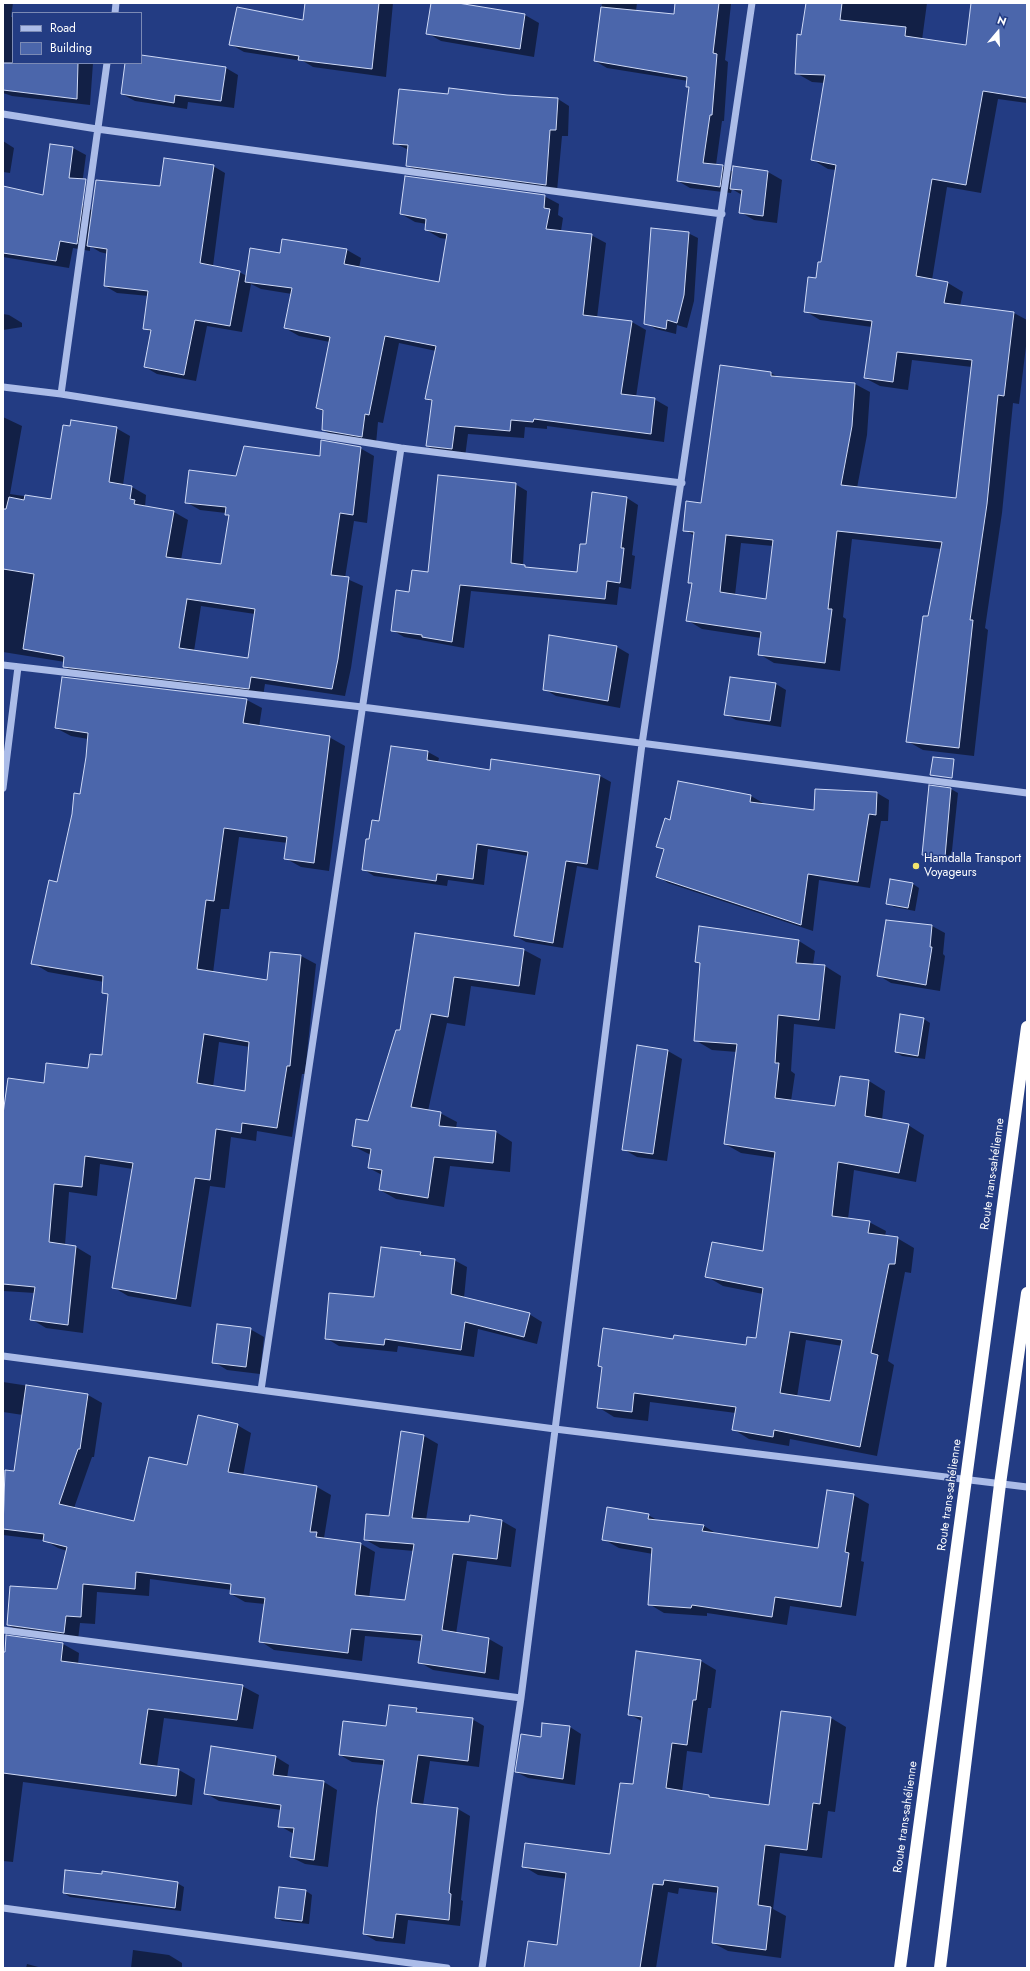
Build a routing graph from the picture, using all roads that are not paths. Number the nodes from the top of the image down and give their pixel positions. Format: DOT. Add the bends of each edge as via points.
graph roads {
  1 [pos="752,3"];
  2 [pos="107,64"];
  3 [pos="3,114"];
  4 [pos="97,128"];
  5 [pos="722,214"];
  6 [pos="3,387"];
  7 [pos="61,394"];
  8 [pos="401,448"];
  9 [pos="682,483"];
  10 [pos="3,665"];
  11 [pos="18,667"];
  12 [pos="362,707"];
  13 [pos="642,744"];
  14 [pos="3,788"];
  15 [pos="1027,793"];
  16 [pos="1027,1027"];
  17 [pos="1027,1293"];
  18 [pos="3,1356"];
  19 [pos="261,1390"];
  20 [pos="554,1429"];
  21 [pos="966,1481"];
  22 [pos="1000,1484"];
  23 [pos="1027,1487"];
  24 [pos="3,1630"];
  25 [pos="521,1698"];
  26 [pos="3,1908"];
  27 [pos="447,1968"];
  28 [pos="482,1968"];
  29 [pos="900,1968"];
  30 [pos="940,1968"];
  1 -- 5 [label="street"];
  2 -- 4 [label="street"];
  3 -- 4 [label="street"];
  4 -- 5 [label="street"];
  4 -- 7 [label="street"];
  5 -- 9 [label="street"];
  6 -- 7 [label="street"];
  7 -- 8 [label="street"];
  8 -- 9 [label="street"];
  8 -- 12 [label="street"];
  9 -- 13 [label="street"];
  10 -- 11 [label="street"];
  11 -- 12 [label="street"];
  11 -- 14 [label="street"];
  12 -- 13 [label="street"];
  12 -- 19 [label="street"];
  13 -- 15 [label="street"];
  13 -- 20 [label="street"];
  16 -- 21 [label="highway, Route trans-sahélienne"];
  17 -- 22 [label="highway"];
  18 -- 19 [label="street"];
  19 -- 20 [label="street"];
  20 -- 21 [label="street"];
  20 -- 25 [label="street"];
  21 -- 22 [label="street"];
  21 -- 29 [label="highway, Route trans-sahélienne"];
  22 -- 23 [label="street"];
  22 -- 30 [label="highway"];
  24 -- 25 [label="street"];
  25 -- 28 [label="street"];
  26 -- 27 [label="street"];
}
